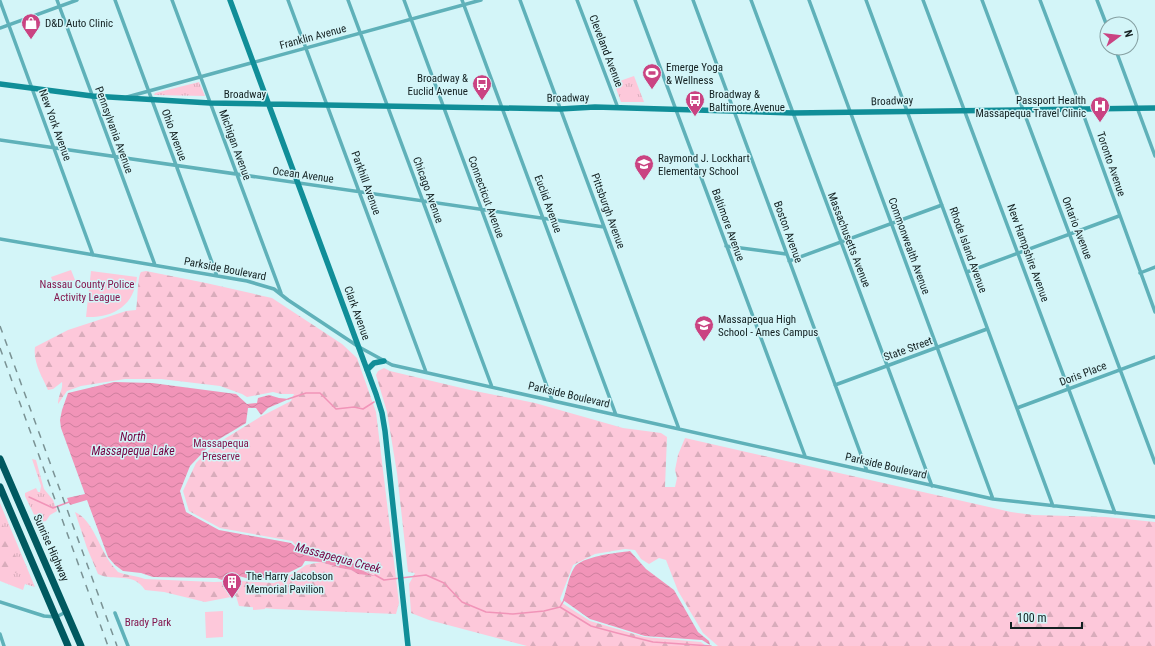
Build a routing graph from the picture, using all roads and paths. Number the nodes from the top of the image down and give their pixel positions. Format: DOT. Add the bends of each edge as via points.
graph roads {
  1 [pos="57,0"];
  2 [pos="77,0"];
  3 [pos="115,0"];
  4 [pos="172,0"];
  5 [pos="230,0"];
  6 [pos="288,0"];
  7 [pos="348,0"];
  8 [pos="404,0"];
  9 [pos="462,0"];
  10 [pos="481,0"];
  11 [pos="520,0"];
  12 [pos="577,0"];
  13 [pos="635,0"];
  14 [pos="693,0"];
  15 [pos="750,0"];
  16 [pos="809,0"];
  17 [pos="866,0"];
  18 [pos="924,0"];
  19 [pos="982,0"];
  20 [pos="1040,0"];
  21 [pos="1097,0"];
  22 [pos="0,2"];
  23 [pos="464,5"];
  24 [pos="59,7"];
  25 [pos="1103,16"];
  26 [pos="411,20"];
  27 [pos="8,25"];
  28 [pos="0,28"];
  29 [pos="360,33"];
  30 [pos="306,48"];
  31 [pos="1118,56"];
  32 [pos="253,62"];
  33 [pos="201,77"];
  34 [pos="0,84"];
  35 [pos="32,88"];
  36 [pos="149,92"];
  37 [pos="92,96"];
  38 [pos="123,98"];
  39 [pos="152,100"];
  40 [pos="210,103"];
  41 [pos="269,104"];
  42 [pos="327,104"];
  43 [pos="386,105"];
  44 [pos="443,107"];
  45 [pos="502,107"];
  46 [pos="618,108"];
  47 [pos="1081,108"];
  48 [pos="1155,108"];
  49 [pos="560,109"];
  50 [pos="1138,109"];
  51 [pos="675,110"];
  52 [pos="1023,110"];
  53 [pos="907,111"];
  54 [pos="965,111"];
  55 [pos="734,112"];
  56 [pos="851,112"];
  57 [pos="793,113"];
  58 [pos="0,140"];
  59 [pos="53,148"];
  60 [pos="1155,156"];
  61 [pos="114,157"];
  62 [pos="176,165"];
  63 [pos="236,174"];
  64 [pos="298,183"];
  65 [pos="359,192"];
  66 [pos="422,200"];
  67 [pos="942,205"];
  68 [pos="481,210"];
  69 [pos="1119,216"];
  70 [pos="543,218"];
  71 [pos="891,224"];
  72 [pos="604,227"];
  73 [pos="1069,234"];
  74 [pos="0,239"];
  75 [pos="840,243"];
  76 [pos="726,246"];
  77 [pos="1018,253"];
  78 [pos="786,254"];
  79 [pos="94,255"];
  80 [pos="789,261"];
  81 [pos="155,265"];
  82 [pos="1155,267"];
  83 [pos="967,272"];
  84 [pos="1140,273"];
  85 [pos="217,276"];
  86 [pos="282,296"];
  87 [pos="1155,312"];
  88 [pos="987,329"];
  89 [pos="359,347"];
  90 [pos="937,347"];
  91 [pos="1155,357"];
  92 [pos="384,361"];
  93 [pos="887,366"];
  94 [pos="368,370"];
  95 [pos="1120,370"];
  96 [pos="426,372"];
  97 [pos="835,385"];
  98 [pos="492,387"];
  99 [pos="1069,389"];
  100 [pos="552,400"];
  101 [pos="1017,408"];
  102 [pos="616,415"];
  103 [pos="679,429"];
  104 [pos="805,456"];
  105 [pos="0,459"];
  106 [pos="1155,463"];
  107 [pos="867,471"];
  108 [pos="932,486"];
  109 [pos="0,487"];
  110 [pos="993,499"];
  111 [pos="1053,506"];
  112 [pos="1115,513"];
  113 [pos="1155,517"];
  114 [pos="0,602"];
  115 [pos="67,612"];
  116 [pos="115,612"];
  117 [pos="56,617"];
  118 [pos="0,634"];
  119 [pos="4,646"];
  120 [pos="68,646"];
  121 [pos="81,646"];
  122 [pos="128,646"];
  123 [pos="408,646"];
  1 -- 24 [label="street, Pennsylvania Avenue"];
  2 -- 24 [label="street"];
  3 -- 36 [label="street, Ohio Avenue"];
  4 -- 33 [label="street, Michigan Avenue"];
  5 -- 32 [label="main road, Clark Avenue"];
  6 -- 30 [label="street, Parkhill Avenue"];
  7 -- 29 [label="street, Chicago Avenue"];
  8 -- 26 [label="street, Connecticut Avenue"];
  9 -- 23 [label="street, Euclid Avenue"];
  10 -- 23 [label="street, Franklin Avenue"];
  11 -- 49 [label="street, Pittsburgh Avenue"];
  12 -- 46 [label="street, Cleveland Avenue"];
  13 -- 51 [label="street, Baltimore Avenue"];
  14 -- 55 [label="street, Boston Avenue"];
  15 -- 57 [label="street, Massachusetts Avenue"];
  16 -- 56 [label="street, Commonwealth Avenue"];
  17 -- 53 [label="street, Rhode Island Avenue"];
  18 -- 54 [label="street, New Hampshire Avenue"];
  19 -- 52 [label="street, Ontario Avenue"];
  20 -- 47 [label="street, Toronto Avenue"];
  21 -- 25 [label="street"];
  22 -- 27 [label="street, New York Avenue"];
  23 -- 26 [label="street, Franklin Avenue"];
  23 -- 45 [label="street, Euclid Avenue"];
  24 -- 27 [label="street"];
  24 -- 37 [label="street, Pennsylvania Avenue"];
  26 -- 29 [label="street, Franklin Avenue"];
  26 -- 44 [label="street, Connecticut Avenue"];
  27 -- 28 [label="street"];
  27 -- 35 [label="street, New York Avenue"];
  29 -- 30 [label="street, Franklin Avenue"];
  29 -- 43 [label="street, Chicago Avenue"];
  30 -- 32 [label="street, Franklin Avenue"];
  30 -- 42 [label="street, Parkhill Avenue"];
  31 -- 50 [label="street"];
  32 -- 33 [label="street, Franklin Avenue"];
  32 -- 41 [label="main road, Clark Avenue"];
  33 -- 36 [label="street, Franklin Avenue"];
  33 -- 40 [label="street, Michigan Avenue"];
  34 -- 35 [label="main road, Broadway"];
  35 -- 37 [label="main road, Broadway"];
  35 -- 59 [label="street, New York Avenue"];
  36 -- 38 [label="street, Franklin Avenue"];
  36 -- 39 [label="street, Ohio Avenue"];
  37 -- 38 [label="main road, Broadway"];
  37 -- 61 [label="street, Pennsylvania Avenue"];
  38 -- 39 [label="main road, Broadway"];
  39 -- 40 [label="main road, Broadway"];
  39 -- 62 [label="street, Ohio Avenue"];
  40 -- 41 [label="main road, Broadway"];
  40 -- 63 [label="street, Michigan Avenue"];
  41 -- 42 [label="main road, Broadway"];
  41 -- 64 [label="main road, Clark Avenue"];
  42 -- 43 [label="main road, Broadway"];
  42 -- 65 [label="street, Parkhill Avenue"];
  43 -- 44 [label="main road, Broadway"];
  43 -- 66 [label="street, Chicago Avenue"];
  44 -- 45 [label="main road, Broadway"];
  44 -- 68 [label="street, Connecticut Avenue"];
  45 -- 49 [label="main road, Broadway"];
  45 -- 70 [label="street, Euclid Avenue"];
  46 -- 49 [label="main road, Broadway"];
  46 -- 51 [label="main road, Broadway"];
  47 -- 50 [label="main road, Broadway"];
  47 -- 52 [label="main road, Broadway"];
  47 -- 69 [label="street, Toronto Avenue"];
  48 -- 50 [label="main road, Broadway"];
  49 -- 72 [label="street, Pittsburgh Avenue"];
  50 -- 60 [label="street"];
  51 -- 55 [label="main road, Broadway"];
  51 -- 76 [label="street, Baltimore Avenue"];
  52 -- 54 [label="main road, Broadway"];
  52 -- 73 [label="street, Ontario Avenue"];
  53 -- 54 [label="main road, Broadway"];
  53 -- 56 [label="main road, Broadway"];
  53 -- 67 [label="street, Rhode Island Avenue"];
  54 -- 77 [label="street, New Hampshire Avenue"];
  55 -- 57 [label="main road, Broadway"];
  55 -- 78 [label="street, Boston Avenue"];
  56 -- 57 [label="main road, Broadway"];
  56 -- 71 [label="street, Commonwealth Avenue"];
  57 -- 75 [label="street, Massachusetts Avenue"];
  58 -- 59 [label="street, Ocean Avenue"];
  59 -- 61 [label="street, Ocean Avenue"];
  59 -- 79 [label="street, New York Avenue"];
  61 -- 62 [label="street, Ocean Avenue"];
  61 -- 81 [label="street, Pennsylvania Avenue"];
  62 -- 63 [label="street, Ocean Avenue"];
  62 -- 85 [label="street, Ohio Avenue"];
  63 -- 64 [label="street, Ocean Avenue"];
  63 -- 86 [label="street, Michigan Avenue"];
  64 -- 65 [label="street, Ocean Avenue"];
  64 -- 89 [label="main road, Clark Avenue"];
  65 -- 66 [label="street, Ocean Avenue"];
  65 -- 96 [label="street, Parkhill Avenue"];
  66 -- 68 [label="street, Ocean Avenue"];
  66 -- 98 [label="street, Chicago Avenue"];
  67 -- 71 [label="street"];
  67 -- 83 [label="street, Rhode Island Avenue"];
  68 -- 70 [label="street, Ocean Avenue"];
  68 -- 100 [label="street, Connecticut Avenue"];
  69 -- 73 [label="street"];
  69 -- 84 [label="street, Toronto Avenue"];
  70 -- 72 [label="street, Ocean Avenue"];
  70 -- 102 [label="street, Euclid Avenue"];
  71 -- 75 [label="street"];
  71 -- 90 [label="street, Commonwealth Avenue"];
  72 -- 103 [label="street, Pittsburgh Avenue"];
  73 -- 77 [label="street"];
  73 -- 95 [label="street, Ontario Avenue"];
  74 -- 79 [label="street, Parkside Boulevard"];
  75 -- 80 [label="street"];
  75 -- 93 [label="street, Massachusetts Avenue"];
  76 -- 78 [label="street"];
  76 -- 104 [label="street, Baltimore Avenue"];
  77 -- 83 [label="street"];
  77 -- 99 [label="street, New Hampshire Avenue"];
  78 -- 80 [label="street, Boston Avenue"];
  79 -- 81 [label="street, Parkside Boulevard"];
  80 -- 97 [label="street, Boston Avenue"];
  81 -- 85 [label="street, Parkside Boulevard"];
  82 -- 84 [label="street"];
  83 -- 88 [label="street, Rhode Island Avenue"];
  84 -- 87 [label="street, Toronto Avenue"];
  85 -- 86 [label="street, Parkside Boulevard" via="267,286"];
  86 -- 89 [label="street, Parkside Boulevard"];
  88 -- 90 [label="street, State Street"];
  88 -- 101 [label="street, Rhode Island Avenue"];
  89 -- 92 [label="street, Parkside Boulevard"];
  89 -- 94 [label="main road, Clark Avenue"];
  90 -- 93 [label="street, State Street"];
  90 -- 110 [label="street, Commonwealth Avenue"];
  91 -- 95 [label="street, Doris Place"];
  92 -- 94 [label="main road" via="374,363"];
  92 -- 96 [label="street, Parkside Boulevard"];
  93 -- 97 [label="street, State Street"];
  93 -- 108 [label="street, Massachusetts Avenue"];
  94 -- 123 [label="main road, Clark Avenue" via="385,431"];
  95 -- 99 [label="street, Doris Place"];
  95 -- 106 [label="street, Ontario Avenue"];
  96 -- 98 [label="street, Parkside Boulevard"];
  97 -- 107 [label="street, Boston Avenue"];
  98 -- 100 [label="street, Parkside Boulevard"];
  99 -- 101 [label="street, Doris Place"];
  99 -- 112 [label="street, New Hampshire Avenue"];
  100 -- 102 [label="street, Parkside Boulevard"];
  101 -- 111 [label="street, Rhode Island Avenue"];
  102 -- 103 [label="street, Parkside Boulevard"];
  103 -- 104 [label="street, Parkside Boulevard"];
  104 -- 107 [label="street, Parkside Boulevard"];
  105 -- 115 [label="highway, Sunrise Highway"];
  107 -- 108 [label="street, Parkside Boulevard"];
  108 -- 110 [label="street, Parkside Boulevard"];
  109 -- 117 [label="highway, Sunrise Highway"];
  110 -- 111 [label="street, Parkside Boulevard"];
  111 -- 112 [label="street, Parkside Boulevard"];
  112 -- 113 [label="street, Parkside Boulevard"];
  114 -- 117 [label="street" via="44,616"];
  115 -- 117 [label="street"];
  115 -- 121 [label="highway, Sunrise Highway"];
  116 -- 122 [label="street"];
  117 -- 120 [label="highway, Sunrise Highway"];
  118 -- 119 [label="street"];
}
